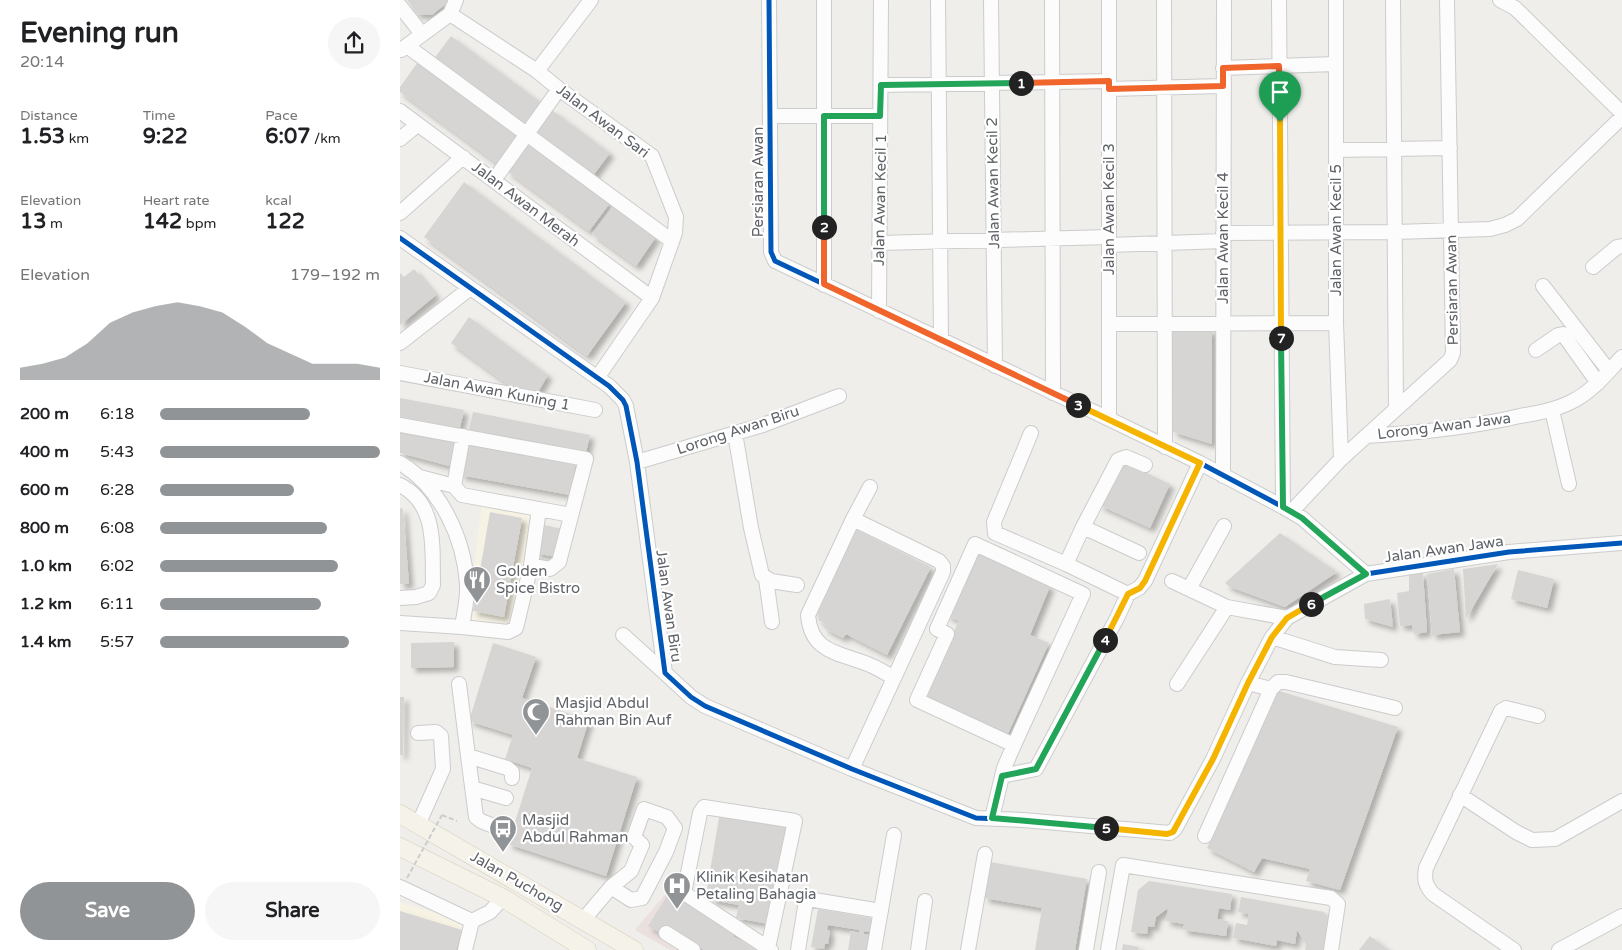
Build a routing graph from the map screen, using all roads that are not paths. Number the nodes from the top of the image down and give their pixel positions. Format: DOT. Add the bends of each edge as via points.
graph roads {
  1 [pos="456,0"];
  2 [pos="591,0"];
  3 [pos="769,0"];
  4 [pos="824,0"];
  5 [pos="881,0"];
  6 [pos="938,0"];
  7 [pos="991,0"];
  8 [pos="1052,0"];
  9 [pos="1109,0"];
  10 [pos="1164,0"];
  11 [pos="1224,0"];
  12 [pos="1279,0"];
  13 [pos="1336,0"];
  14 [pos="1393,0"];
  15 [pos="1447,0"];
  16 [pos="1507,1"];
  17 [pos="400,7"];
  18 [pos="450,14"];
  19 [pos="422,34"];
  20 [pos="403,48"];
  21 [pos="1335,64"];
  22 [pos="1279,66"];
  23 [pos="1223,68"];
  24 [pos="537,71"];
  25 [pos="1053,82"];
  26 [pos="992,83"];
  27 [pos="939,84"];
  28 [pos="881,85"];
  29 [pos="1109,85"];
  30 [pos="1223,86"];
  31 [pos="1165,87"];
  32 [pos="560,89"];
  33 [pos="400,111"];
  34 [pos="1622,113"];
  35 [pos="770,116"];
  36 [pos="824,116"];
  37 [pos="880,116"];
  38 [pos="1622,117"];
  39 [pos="417,125"];
  40 [pos="527,134"];
  41 [pos="400,139"];
  42 [pos="1450,148"];
  43 [pos="1394,149"];
  44 [pos="1336,150"];
  45 [pos="463,157"];
  46 [pos="494,180"];
  47 [pos="400,213"];
  48 [pos="1451,230"];
  49 [pos="1280,232"];
  50 [pos="1336,232"];
  51 [pos="1394,232"];
  52 [pos="1223,237"];
  53 [pos="400,238"];
  54 [pos="1054,238"];
  55 [pos="994,240"];
  56 [pos="672,241"];
  57 [pos="1109,241"];
  58 [pos="940,242"];
  59 [pos="1165,242"];
  60 [pos="879,243"];
  61 [pos="1622,246"];
  62 [pos="1593,267"];
  63 [pos="824,284"];
  64 [pos="1543,286"];
  65 [pos="469,289"];
  66 [pos="652,298"];
  67 [pos="879,311"];
  68 [pos="1281,323"];
  69 [pos="1336,323"];
  70 [pos="1109,324"];
  71 [pos="1166,324"];
  72 [pos="1223,324"];
  73 [pos="941,340"];
  74 [pos="400,343"];
  75 [pos="1536,350"];
  76 [pos="1622,356"];
  77 [pos="995,366"];
  78 [pos="1609,371"];
  79 [pos="400,372"];
  80 [pos="597,378"];
  81 [pos="1598,383"];
  82 [pos="1052,393"];
  83 [pos="839,396"];
  84 [pos="1396,409"];
  85 [pos="595,410"];
  86 [pos="1552,410"];
  87 [pos="1109,419"];
  88 [pos="400,425"];
  89 [pos="735,433"];
  90 [pos="1031,434"];
  91 [pos="463,436"];
  92 [pos="1366,436"];
  93 [pos="1165,447"];
  94 [pos="1341,459"];
  95 [pos="637,462"];
  96 [pos="400,463"];
  97 [pos="1200,463"];
  98 [pos="1145,465"];
  99 [pos="1223,476"];
  100 [pos="420,477"];
  101 [pos="1569,484"];
  102 [pos="400,485"];
  103 [pos="870,487"];
  104 [pos="458,491"];
  105 [pos="539,509"];
  106 [pos="1287,509"];
  107 [pos="571,515"];
  108 [pos="447,516"];
  109 [pos="853,519"];
  110 [pos="1224,526"];
  111 [pos="1083,527"];
  112 [pos="1622,543"];
  113 [pos="1139,553"];
  114 [pos="1066,564"];
  115 [pos="531,565"];
  116 [pos="1366,574"];
  117 [pos="766,579"];
  118 [pos="1172,582"];
  119 [pos="797,585"];
  120 [pos="1189,589"];
  121 [pos="1128,594"];
  122 [pos="400,598"];
  123 [pos="1226,607"];
  124 [pos="1287,618"];
  125 [pos="772,622"];
  126 [pos="400,623"];
  127 [pos="462,626"];
  128 [pos="623,635"];
  129 [pos="1272,637"];
  130 [pos="1381,660"];
  131 [pos="665,673"];
  132 [pos="894,678"];
  133 [pos="1248,683"];
  134 [pos="459,684"];
  135 [pos="1177,684"];
  136 [pos="1271,689"];
  137 [pos="1395,708"];
  138 [pos="1538,716"];
  139 [pos="418,733"];
  140 [pos="1014,745"];
  141 [pos="468,756"];
  142 [pos="852,769"];
  143 [pos="1002,776"];
  144 [pos="512,778"];
  145 [pos="472,788"];
  146 [pos="1460,795"];
  147 [pos="506,798"];
  148 [pos="1622,800"];
  149 [pos="400,814"];
  150 [pos="992,818"];
  151 [pos="418,825"];
  152 [pos="496,827"];
  153 [pos="1170,833"];
  154 [pos="894,835"];
  155 [pos="1205,836"];
  156 [pos="642,845"];
  157 [pos="400,847"];
  158 [pos="666,852"];
  159 [pos="985,854"];
  160 [pos="1099,872"];
  161 [pos="403,882"];
  162 [pos="611,887"];
  163 [pos="503,898"];
  164 [pos="925,901"];
  165 [pos="881,911"];
  166 [pos="1622,916"];
  167 [pos="584,920"];
  168 [pos="472,921"];
  169 [pos="666,933"];
  170 [pos="567,944"];
  171 [pos="770,949"];
  172 [pos="465,950"];
  173 [pos="587,950"];
  174 [pos="634,950"];
  175 [pos="693,950"];
  176 [pos="798,950"];
  177 [pos="874,950"];
  178 [pos="918,950"];
  179 [pos="968,950"];
  180 [pos="1086,950"];
  181 [pos="1108,950"];
  182 [pos="1331,950"];
  183 [pos="1514,950"];
  184 [pos="1559,950"];
  1 -- 18 [label="street"];
  2 -- 24 [label="street"];
  3 -- 35 [label="street, Persiaran Awan"];
  4 -- 36 [label="street"];
  5 -- 28 [label="street, Jalan Awan Kecil 1"];
  6 -- 27 [label="street"];
  7 -- 26 [label="street, Jalan Awan Kecil 2"];
  8 -- 25 [label="street"];
  9 -- 29 [label="street, Jalan Awan Kecil 3"];
  10 -- 31 [label="street"];
  11 -- 23 [label="street, Jalan Awan Kecil 4"];
  12 -- 22 [label="street"];
  13 -- 21 [label="street, Jalan Awan Kecil 5"];
  14 -- 43 [label="street"];
  15 -- 42 [label="street, Persiaran Awan"];
  16 -- 34 [label="street"];
  17 -- 19 [label="street"];
  18 -- 19 [label="street"];
  18 -- 24 [label="street, Jalan Awan Sari"];
  19 -- 20 [label="street"];
  20 -- 40 [label="street"];
  21 -- 22 [label="street"];
  21 -- 44 [label="street, Jalan Awan Kecil 5"];
  22 -- 23 [label="street"];
  22 -- 49 [label="street"];
  23 -- 30 [label="street, Jalan Awan Kecil 4"];
  24 -- 32 [label="street, Jalan Awan Sari"];
  25 -- 26 [label="street"];
  25 -- 29 [label="street"];
  25 -- 54 [label="street"];
  26 -- 27 [label="street"];
  26 -- 55 [label="street, Jalan Awan Kecil 2"];
  27 -- 28 [label="street"];
  27 -- 58 [label="street"];
  28 -- 37 [label="street, Jalan Awan Kecil 1"];
  29 -- 31 [label="street"];
  29 -- 57 [label="street, Jalan Awan Kecil 3"];
  30 -- 31 [label="street"];
  30 -- 52 [label="street, Jalan Awan Kecil 4"];
  31 -- 59 [label="street"];
  32 -- 40 [label="street"];
  32 -- 56 [label="street, Jalan Awan Sari" via="652,156 676,217"];
  33 -- 39 [label="street, Jalan Awan Merah"];
  35 -- 36 [label="street"];
  35 -- 63 [label="street, Persiaran Awan" via="771,255 778,262"];
  36 -- 37 [label="street"];
  36 -- 63 [label="street"];
  37 -- 60 [label="street, Jalan Awan Kecil 1"];
  38 -- 48 [label="street" via="1517,219 1490,228"];
  39 -- 41 [label="street"];
  39 -- 45 [label="street, Jalan Awan Merah"];
  40 -- 46 [label="street"];
  40 -- 56 [label="street"];
  42 -- 43 [label="street"];
  42 -- 48 [label="street, Persiaran Awan"];
  43 -- 44 [label="street"];
  43 -- 51 [label="street"];
  44 -- 50 [label="street, Jalan Awan Kecil 5"];
  45 -- 46 [label="street, Jalan Awan Merah"];
  45 -- 47 [label="street"];
  46 -- 66 [label="street, Jalan Awan Merah"];
  48 -- 51 [label="street"];
  48 -- 84 [label="street, Persiaran Awan" via="1454,354"];
  49 -- 50 [label="street"];
  49 -- 52 [label="street"];
  49 -- 68 [label="street"];
  50 -- 51 [label="street"];
  50 -- 69 [label="street, Jalan Awan Kecil 5"];
  51 -- 84 [label="street"];
  52 -- 59 [label="street"];
  52 -- 72 [label="street, Jalan Awan Kecil 4"];
  53 -- 65 [label="street, Jalan Awan Biru"];
  54 -- 55 [label="street"];
  54 -- 57 [label="street"];
  54 -- 82 [label="street"];
  55 -- 58 [label="street"];
  55 -- 77 [label="street, Jalan Awan Kecil 2"];
  56 -- 66 [label="street, Jalan Awan Sari"];
  57 -- 59 [label="street"];
  57 -- 70 [label="street, Jalan Awan Kecil 3"];
  58 -- 60 [label="street"];
  58 -- 73 [label="street"];
  59 -- 71 [label="street"];
  60 -- 67 [label="street, Jalan Awan Kecil 1"];
  61 -- 62 [label="street"];
  63 -- 67 [label="street, Persiaran Awan"];
  64 -- 78 [label="street"];
  65 -- 74 [label="street"];
  65 -- 80 [label="street, Jalan Awan Biru"];
  66 -- 80 [label="street, Jalan Awan Sari"];
  67 -- 73 [label="street, Persiaran Awan"];
  68 -- 69 [label="street"];
  68 -- 72 [label="street"];
  68 -- 106 [label="street"];
  69 -- 94 [label="street, Jalan Awan Kecil 5"];
  70 -- 71 [label="street"];
  70 -- 87 [label="street, Jalan Awan Kecil 3"];
  71 -- 72 [label="street"];
  71 -- 93 [label="street"];
  72 -- 99 [label="street, Jalan Awan Kecil 4"];
  73 -- 77 [label="street, Persiaran Awan"];
  75 -- 81 [label="street" via="1563,334"];
  76 -- 78 [label="street, Lorong Awan Jawa"];
  77 -- 82 [label="street, Persiaran Awan"];
  78 -- 81 [label="street, Lorong Awan Jawa"];
  79 -- 85 [label="street, Jalan Awan Kuning 1"];
  80 -- 95 [label="street, Jalan Awan Biru" via="626,404"];
  81 -- 86 [label="street, Lorong Awan Jawa" via="1573,402"];
  82 -- 87 [label="street, Persiaran Awan"];
  83 -- 89 [label="street, Lorong Awan Biru"];
  84 -- 92 [label="street, Persiaran Awan"];
  86 -- 92 [label="street, Lorong Awan Jawa" via="1477,425"];
  86 -- 101 [label="street"];
  87 -- 93 [label="street, Persiaran Awan"];
  88 -- 91 [label="street"];
  89 -- 95 [label="street, Lorong Awan Biru"];
  89 -- 117 [label="street" via="751,528 760,570"];
  90 -- 114 [label="street" via="994,522 995,532"];
  91 -- 104 [label="street"];
  91 -- 107 [label="street" via="586,459"];
  92 -- 94 [label="street, Persiaran Awan"];
  93 -- 97 [label="street, Persiaran Awan"];
  94 -- 106 [label="street, Persiaran Awan"];
  95 -- 131 [label="street, Jalan Awan Biru"];
  96 -- 100 [label="street"];
  97 -- 99 [label="street, Persiaran Awan"];
  97 -- 121 [label="street" via="1145,581 1140,588"];
  98 -- 111 [label="street" via="1126,457 1118,460"];
  99 -- 106 [label="street, Persiaran Awan"];
  100 -- 104 [label="street"];
  100 -- 108 [label="street"];
  102 -- 122 [label="street" via="424,507 431,524 433,585 429,593"];
  103 -- 109 [label="street"];
  104 -- 105 [label="street"];
  104 -- 108 [label="street"];
  105 -- 107 [label="street"];
  105 -- 115 [label="street"];
  106 -- 116 [label="street, Persiaran Awan" via="1302,518"];
  107 -- 115 [label="street" via="561,558 556,565 550,569"];
  108 -- 127 [label="street" via="461,545 467,586"];
  109 -- 132 [label="street" via="808,615 809,627 819,644"];
  109 -- 132 [label="street" via="939,561 943,566"];
  110 -- 120 [label="street"];
  111 -- 113 [label="street"];
  111 -- 114 [label="street"];
  112 -- 116 [label="street, Jalan Awan Jawa" via="1510,552"];
  114 -- 121 [label="street"];
  115 -- 127 [label="street" via="516,628 508,632"];
  116 -- 124 [label="street, Jalan Awan Jawa"];
  117 -- 119 [label="street"];
  117 -- 125 [label="street"];
  118 -- 120 [label="street"];
  120 -- 123 [label="street"];
  121 -- 143 [label="street" via="1036,769"];
  123 -- 124 [label="street"];
  123 -- 135 [label="street"];
  124 -- 129 [label="street, Jalan Awan Jawa"];
  126 -- 127 [label="street"];
  128 -- 131 [label="street, Jalan Awan Biru"];
  129 -- 130 [label="street" via="1335,657"];
  129 -- 133 [label="street, Jalan Awan Jawa"];
  131 -- 142 [label="street, Jalan Awan Biru" via="705,706"];
  132 -- 142 [label="street"];
  133 -- 136 [label="street"];
  133 -- 153 [label="street, Jalan Awan Jawa" via="1213,759"];
  134 -- 141 [label="street"];
  136 -- 137 [label="street" via="1278,682 1286,682"];
  136 -- 155 [label="street"];
  138 -- 146 [label="street" via="1506,708 1500,711"];
  139 -- 151 [label="street" via="436,732 441,736 443,769"];
  140 -- 140 [label="street" via="1083,594 975,544 937,629 948,634 917,700"];
  140 -- 143 [label="street"];
  141 -- 144 [label="street" via="507,768 512,772"];
  141 -- 145 [label="street"];
  142 -- 150 [label="street, Jalan Awan Biru" via="974,818"];
  143 -- 150 [label="street"];
  145 -- 147 [label="street"];
  145 -- 152 [label="street" via="476,817"];
  146 -- 148 [label="street" via="1532,840 1554,839"];
  146 -- 183 [label="street" via="1426,868 1425,881 1433,894"];
  149 -- 151 [label="main road, Jalan Puchong"];
  150 -- 153 [label="street, Jalan Awan Biru"];
  151 -- 167 [label="main road, Jalan Puchong"];
  154 -- 165 [label="street"];
  156 -- 158 [label="street"];
  156 -- 158 [label="street" via="634,837 644,809 666,817 675,828"];
  156 -- 162 [label="street" via="631,871"];
  157 -- 163 [label="main road, Jalan Puchong"];
  158 -- 162 [label="street" via="642,898 631,900"];
  159 -- 179 [label="street"];
  160 -- 180 [label="street"];
  161 -- 168 [label="street"];
  162 -- 167 [label="street"];
  163 -- 168 [label="street" via="490,912"];
  163 -- 170 [label="main road, Jalan Puchong"];
  164 -- 178 [label="street"];
  165 -- 176 [label="street" via="808,899"];
  165 -- 177 [label="street"];
  166 -- 184 [label="street"];
  167 -- 174 [label="main road, Jalan Puchong"];
  168 -- 172 [label="street"];
  169 -- 175 [label="street"];
  170 -- 173 [label="main road, Jalan Puchong"];
  171 -- 171 [label="street" via="684,893 700,813 704,807 795,822"];
  181 -- 182 [label="street" via="1123,865 1331,898 1338,904"];
}
